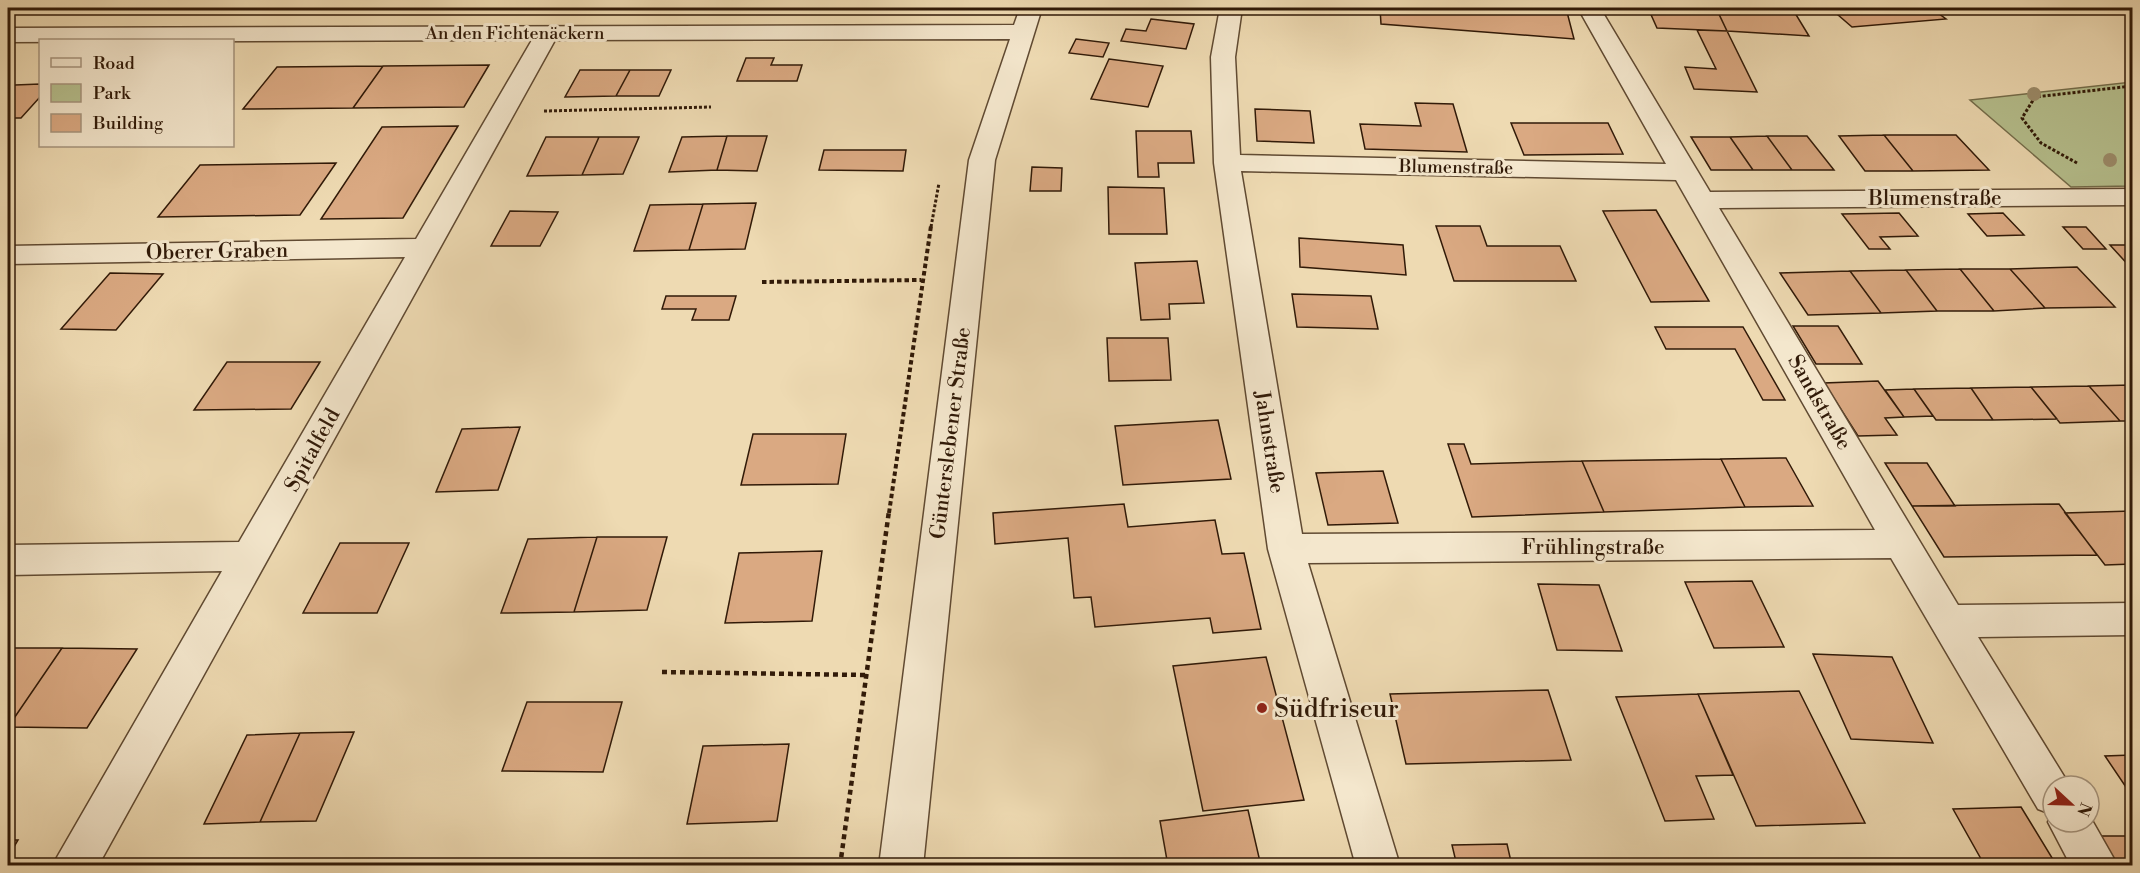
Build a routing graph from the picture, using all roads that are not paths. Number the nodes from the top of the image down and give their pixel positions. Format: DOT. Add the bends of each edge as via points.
graph roads {
  1 [pos="781,8"];
  2 [pos="1231,8"];
  3 [pos="1589,8"];
  4 [pos="186,16"];
  5 [pos="1027,20"];
  6 [pos="768,32"];
  7 [pos="548,33"];
  8 [pos="171,34"];
  9 [pos="8,35"];
  10 [pos="1227,163"];
  11 [pos="1685,172"];
  12 [pos="2133,197"];
  13 [pos="1702,200"];
  14 [pos="427,248"];
  15 [pos="8,255"];
  16 [pos="1900,544"];
  17 [pos="1286,549"];
  18 [pos="252,556"];
  19 [pos="8,560"];
  20 [pos="2133,619"];
  21 [pos="1947,621"];
  22 [pos="2041,775"];
  23 [pos="2076,834"];
  24 [pos="74,866"];
  25 [pos="901,866"];
  26 [pos="1378,866"];
  27 [pos="2096,866"];
  1 -- 6 [label="street"];
  2 -- 10 [label="street, Jahnstraße" via="1223,57"];
  3 -- 11 [label="street, Sandstraße"];
  4 -- 8 [label="street"];
  5 -- 6 [label="street, An den Fichtenäckern"];
  5 -- 25 [label="street, Günterslebener Straße" via="981,160"];
  6 -- 7 [label="street, An den Fichtenäckern"];
  7 -- 8 [label="street, An den Fichtenäckern"];
  7 -- 14 [label="street, Spitalfeld"];
  8 -- 9 [label="street, An den Fichtenäckern"];
  10 -- 11 [label="street, Blumenstraße"];
  10 -- 17 [label="street, Jahnstraße"];
  11 -- 13 [label="street, Sandstraße"];
  12 -- 13 [label="street, Blumenstraße"];
  13 -- 16 [label="street, Sandstraße"];
  14 -- 15 [label="street, Oberer Graben"];
  14 -- 18 [label="street, Spitalfeld"];
  16 -- 17 [label="street, Frühlingstraße"];
  16 -- 21 [label="street, Sandstraße"];
  17 -- 26 [label="street, Jahnstraße"];
  18 -- 19 [label="street"];
  18 -- 24 [label="street, Spitalfeld"];
  20 -- 21 [label="street"];
  21 -- 22 [label="street, Sandstraße"];
  23 -- 27 [label="street"];
}
